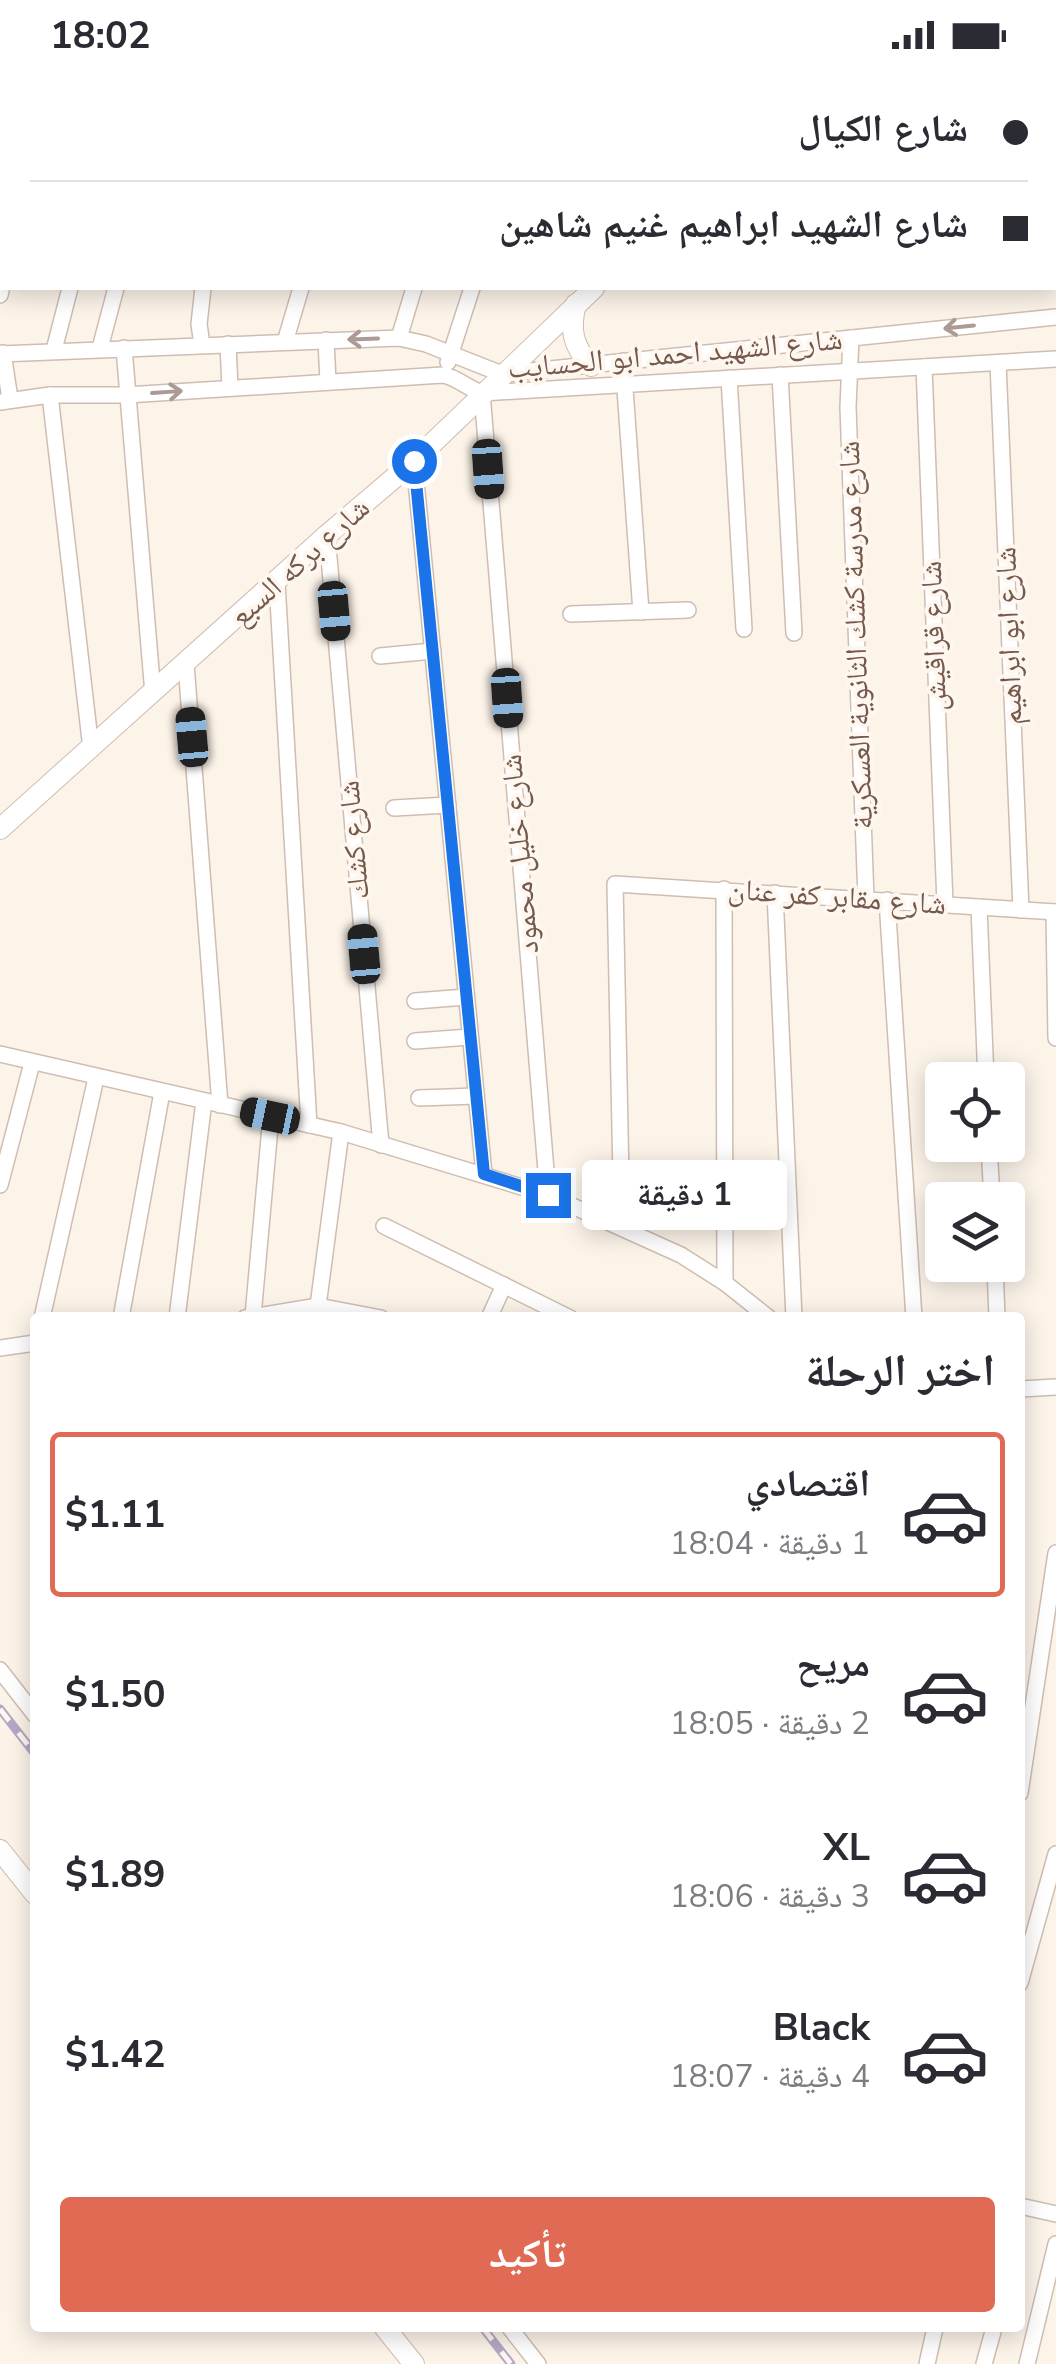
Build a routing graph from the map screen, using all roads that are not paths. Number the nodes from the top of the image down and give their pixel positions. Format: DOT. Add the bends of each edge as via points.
graph roads {
  1 [pos="69,290"];
  2 [pos="115,290"];
  3 [pos="203,290"];
  4 [pos="300,290"];
  5 [pos="413,290"];
  6 [pos="471,290"];
  7 [pos="592,290"];
  8 [pos="576,304"];
  9 [pos="1056,317"];
  10 [pos="399,338"];
  11 [pos="851,338"];
  12 [pos="326,340"];
  13 [pos="285,342"];
  14 [pos="228,344"];
  15 [pos="202,345"];
  16 [pos="100,348"];
  17 [pos="124,348"];
  18 [pos="54,350"];
  19 [pos="2,354"];
  20 [pos="450,355"];
  21 [pos="1056,359"];
  22 [pos="623,361"];
  23 [pos="998,362"];
  24 [pos="591,366"];
  25 [pos="924,367"];
  26 [pos="850,371"];
  27 [pos="502,374"];
  28 [pos="443,375"];
  29 [pos="780,375"];
  30 [pos="729,378"];
  31 [pos="328,382"];
  32 [pos="624,384"];
  33 [pos="230,388"];
  34 [pos="482,393"];
  35 [pos="50,395"];
  36 [pos="128,395"];
  37 [pos="5,400"];
  38 [pos="414,461"];
  39 [pos="327,535"];
  40 [pos="277,583"];
  41 [pos="688,610"];
  42 [pos="641,612"];
  43 [pos="571,614"];
  44 [pos="744,630"];
  45 [pos="794,634"];
  46 [pos="432,651"];
  47 [pos="380,656"];
  48 [pos="186,664"];
  49 [pos="152,694"];
  50 [pos="90,748"];
  51 [pos="448,805"];
  52 [pos="394,808"];
  53 [pos="0,829"];
  54 [pos="724,890"];
  55 [pos="775,893"];
  56 [pos="866,899"];
  57 [pos="886,900"];
  58 [pos="945,904"];
  59 [pos="978,906"];
  60 [pos="1021,910"];
  61 [pos="1055,912"];
  62 [pos="466,997"];
  63 [pos="415,1001"];
  64 [pos="470,1037"];
  65 [pos="1056,1038"];
  66 [pos="415,1041"];
  67 [pos="1,1050"];
  68 [pos="985,1062"];
  69 [pos="32,1063"];
  70 [pos="96,1078"];
  71 [pos="162,1092"];
  72 [pos="476,1096"];
  73 [pos="419,1098"];
  74 [pos="212,1103"];
  75 [pos="270,1116"];
  76 [pos="309,1124"];
  77 [pos="341,1132"];
  78 [pos="382,1145"];
  79 [pos="484,1174"];
  80 [pos="0,1185"];
  81 [pos="548,1195"];
  82 [pos="384,1226"];
  83 [pos="622,1228"];
  84 [pos="725,1282"];
  85 [pos="996,1282"];
  86 [pos="504,1285"];
  87 [pos="318,1306"];
  88 [pos="43,1312"];
  89 [pos="122,1312"];
  90 [pos="178,1312"];
  91 [pos="253,1312"];
  92 [pos="298,1312"];
  93 [pos="350,1312"];
  94 [pos="492,1312"];
  95 [pos="558,1312"];
  96 [pos="762,1312"];
  97 [pos="794,1312"];
  98 [pos="914,1312"];
  99 [pos="997,1312"];
  100 [pos="30,1344"];
  101 [pos="0,1348"];
  102 [pos="1056,1388"];
  103 [pos="1025,1389"];
  104 [pos="1056,1553"];
  105 [pos="0,1670"];
  106 [pos="30,1709"];
  107 [pos="1025,1760"];
  108 [pos="0,1850"];
  109 [pos="1056,1854"];
  110 [pos="1052,1880"];
  111 [pos="30,1888"];
  112 [pos="1025,1967"];
  113 [pos="1025,2207"];
  114 [pos="1056,2214"];
  115 [pos="1056,2244"];
  116 [pos="388,2332"];
  117 [pos="513,2332"];
  118 [pos="934,2332"];
  119 [pos="993,2332"];
  120 [pos="414,2364"];
  121 [pos="538,2364"];
  122 [pos="926,2364"];
  123 [pos="984,2364"];
  124 [pos="1028,2364"];
  1 -- 18 [label="street"];
  2 -- 16 [label="street"];
  3 -- 15 [label="street"];
  4 -- 13 [label="street"];
  5 -- 10 [label="street"];
  6 -- 20 [label="street"];
  7 -- 8 [label="main road, شارع بركه السبع"];
  8 -- 24 [label="main road" via="573,337"];
  8 -- 27 [label="main road, شارع بركه السبع"];
  9 -- 11 [label="street, شارع الشهيد احمد ابو الحسايب, one-way"];
  10 -- 12 [label="street, شارع الشهيد احمد ابو الحسايب, one-way"];
  10 -- 20 [label="street, شارع الشهيد احمد ابو الحسايب"];
  11 -- 22 [label="street, شارع الشهيد احمد ابو الحسايب"];
  11 -- 26 [label="street, شارع مدرسة كشك الثانوية العسكرية"];
  12 -- 13 [label="street, شارع الشهيد احمد ابو الحسايب"];
  12 -- 31 [label="street"];
  13 -- 14 [label="street, شارع الشهيد احمد ابو الحسايب"];
  14 -- 15 [label="street, شارع الشهيد احمد ابو الحسايب"];
  14 -- 33 [label="street"];
  15 -- 17 [label="street, شارع الشهيد احمد ابو الحسايب"];
  16 -- 17 [label="street, شارع الشهيد احمد ابو الحسايب"];
  16 -- 18 [label="street, شارع الشهيد احمد ابو الحسايب"];
  17 -- 36 [label="street"];
  18 -- 19 [label="street, شارع الشهيد احمد ابو الحسايب"];
  19 -- 37 [label="street"];
  20 -- 27 [label="street, شارع الشهيد احمد ابو الحسايب"];
  20 -- 28 [label="street"];
  21 -- 23 [label="street, شارع الشهيد احمد ابو الحسايب"];
  22 -- 24 [label="street, شارع الشهيد احمد ابو الحسايب"];
  22 -- 32 [label="street"];
  23 -- 25 [label="street, شارع الشهيد احمد ابو الحسايب"];
  23 -- 60 [label="street, شارع ابو ابراهيم"];
  24 -- 27 [label="street, شارع الشهيد احمد ابو الحسايب"];
  25 -- 26 [label="street, شارع الشهيد احمد ابو الحسايب"];
  25 -- 58 [label="street, شارع قراقيش"];
  26 -- 29 [label="street, شارع الشهيد احمد ابو الحسايب"];
  26 -- 56 [label="street, شارع مدرسة كشك الثانوية العسكرية"];
  27 -- 34 [label="main road, شارع بركه السبع"];
  28 -- 31 [label="street, شارع الشهيد احمد ابو الحسايب"];
  28 -- 34 [label="street, شارع الشهيد احمد ابو الحسايب"];
  29 -- 30 [label="street, شارع الشهيد احمد ابو الحسايب"];
  29 -- 45 [label="street"];
  30 -- 32 [label="street, شارع الشهيد احمد ابو الحسايب"];
  30 -- 44 [label="street"];
  31 -- 33 [label="street, شارع الشهيد احمد ابو الحسايب"];
  32 -- 34 [label="street, شارع الشهيد احمد ابو الحسايب"];
  32 -- 42 [label="street"];
  36 -- 33 [label="street, شارع الشهيد احمد ابو الحسايب, one-way"];
  34 -- 38 [label="main road, شارع بركه السبع"];
  34 -- 81 [label="street, شارع خليل محمود"];
  35 -- 36 [label="street, شارع الشهيد احمد ابو الحسايب"];
  35 -- 37 [label="street, شارع الشهيد احمد ابو الحسايب"];
  35 -- 50 [label="street"];
  36 -- 49 [label="street"];
  38 -- 39 [label="main road, شارع بركه السبع"];
  38 -- 46 [label="street"];
  39 -- 40 [label="main road, شارع بركه السبع"];
  39 -- 78 [label="street, شارع كشك"];
  40 -- 48 [label="main road, شارع بركه السبع"];
  40 -- 76 [label="street"];
  41 -- 42 [label="street"];
  42 -- 43 [label="street"];
  46 -- 47 [label="street"];
  46 -- 51 [label="street"];
  48 -- 49 [label="main road, شارع بركه السبع"];
  48 -- 74 [label="street"];
  49 -- 50 [label="main road, شارع بركه السبع"];
  50 -- 53 [label="main road, شارع بركه السبع"];
  51 -- 52 [label="street"];
  51 -- 62 [label="street"];
  54 -- 55 [label="street, شارع مقابر كفر عنان"];
  54 -- 83 [label="street, شارع مقابر كفر عنان" via="617,883 612,889"];
  54 -- 84 [label="street"];
  55 -- 56 [label="street, شارع مقابر كفر عنان"];
  55 -- 97 [label="street"];
  56 -- 57 [label="street, شارع مقابر كفر عنان"];
  57 -- 58 [label="street, شارع مقابر كفر عنان"];
  57 -- 98 [label="street"];
  58 -- 59 [label="street, شارع مقابر كفر عنان"];
  59 -- 60 [label="street, شارع مقابر كفر عنان"];
  59 -- 68 [label="street"];
  60 -- 61 [label="street, شارع مقابر كفر عنان"];
  61 -- 65 [label="street"];
  62 -- 63 [label="street"];
  62 -- 64 [label="street"];
  64 -- 66 [label="street"];
  64 -- 72 [label="street"];
  67 -- 69 [label="street"];
  69 -- 70 [label="street"];
  69 -- 80 [label="street"];
  70 -- 71 [label="street"];
  70 -- 88 [label="street"];
  71 -- 74 [label="street"];
  71 -- 89 [label="street"];
  72 -- 73 [label="street"];
  72 -- 79 [label="street"];
  74 -- 75 [label="street"];
  74 -- 90 [label="street"];
  75 -- 76 [label="street"];
  75 -- 91 [label="street"];
  76 -- 77 [label="street"];
  77 -- 78 [label="street"];
  77 -- 87 [label="street"];
  78 -- 79 [label="street"];
  79 -- 81 [label="street"];
  81 -- 83 [label="street"];
  82 -- 86 [label="street"];
  83 -- 84 [label="street"];
  84 -- 96 [label="street"];
  85 -- 99 [label="street"];
  86 -- 94 [label="street"];
  86 -- 95 [label="street"];
  87 -- 92 [label="street"];
  87 -- 93 [label="street"];
  100 -- 101 [label="street"];
  102 -- 103 [label="street"];
  104 -- 107 [label="street"];
  105 -- 106 [label="street"];
  108 -- 111 [label="main road"];
  109 -- 110 [label="street"];
  110 -- 112 [label="street"];
  113 -- 114 [label="street"];
  115 -- 124 [label="street"];
  116 -- 120 [label="main road"];
  117 -- 121 [label="street"];
  118 -- 122 [label="street"];
  119 -- 123 [label="street"];
}
